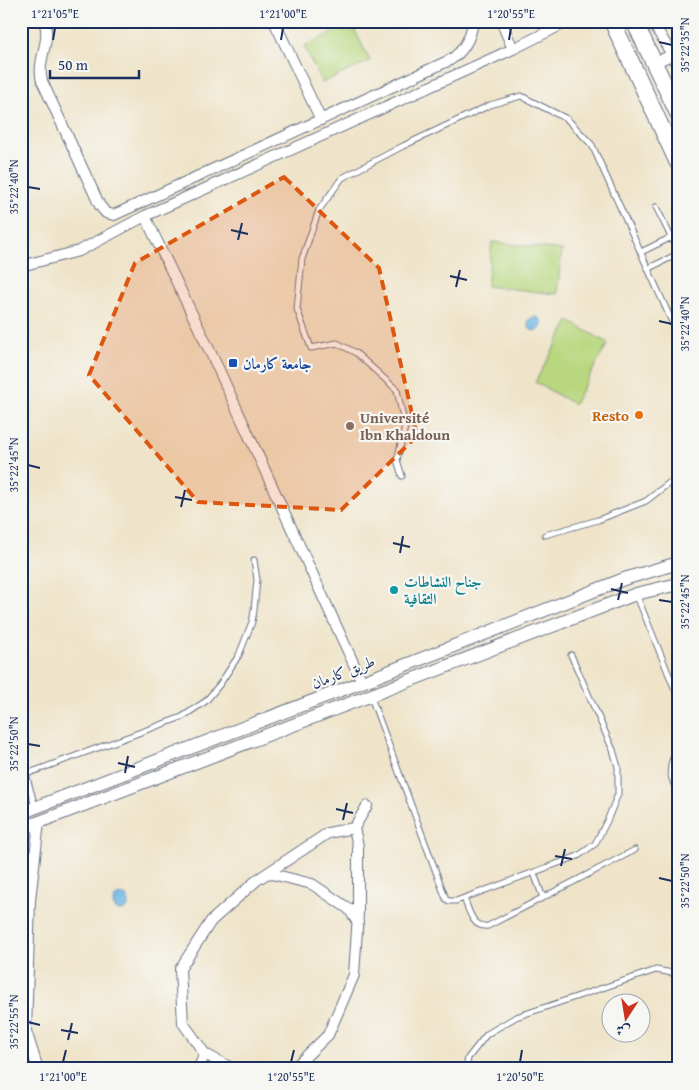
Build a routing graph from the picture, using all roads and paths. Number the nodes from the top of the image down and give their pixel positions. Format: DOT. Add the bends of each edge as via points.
graph roads {
  1 [pos="44,21"];
  2 [pos="274,21"];
  3 [pos="473,21"];
  4 [pos="501,21"];
  5 [pos="569,21"];
  6 [pos="612,21"];
  7 [pos="634,21"];
  8 [pos="652,21"];
  9 [pos="513,49"];
  10 [pos="675,54"];
  11 [pos="654,63"];
  12 [pos="678,68"];
  13 [pos="678,113"];
  14 [pos="321,120"];
  15 [pos="678,163"];
  16 [pos="656,207"];
  17 [pos="145,216"];
  18 [pos="678,234"];
  19 [pos="671,237"];
  20 [pos="641,252"];
  21 [pos="678,253"];
  22 [pos="21,266"];
  23 [pos="649,268"];
  24 [pos="678,335"];
  25 [pos="402,476"];
  26 [pos="678,476"];
  27 [pos="544,536"];
  28 [pos="254,560"];
  29 [pos="678,563"];
  30 [pos="678,584"];
  31 [pos="636,594"];
  32 [pos="571,655"];
  33 [pos="362,682"];
  34 [pos="371,696"];
  35 [pos="678,697"];
  36 [pos="678,750"];
  37 [pos="21,768"];
  38 [pos="24,775"];
  39 [pos="678,793"];
  40 [pos="368,806"];
  41 [pos="35,807"];
  42 [pos="21,813"];
  43 [pos="39,822"];
  44 [pos="354,828"];
  45 [pos="21,829"];
  46 [pos="635,850"];
  47 [pos="268,873"];
  48 [pos="534,873"];
  49 [pos="26,898"];
  50 [pos="464,898"];
  51 [pos="542,898"];
  52 [pos="358,923"];
  53 [pos="678,974"];
  54 [pos="205,1054"];
  55 [pos="38,1069"];
  56 [pos="198,1069"];
  57 [pos="233,1069"];
  58 [pos="292,1069"];
  59 [pos="466,1069"];
  1 -- 14 [label="street" via="42,81 106,213 118,214"];
  2 -- 14 [label="street"];
  3 -- 14 [label="street" via="467,44 457,56"];
  4 -- 9 [label="street"];
  5 -- 9 [label="street"];
  6 -- 15 [label="highway"];
  7 -- 11 [label="highway"];
  8 -- 10 [label="street"];
  9 -- 17 [label="street"];
  10 -- 11 [label="street"];
  10 -- 12 [label="street"];
  11 -- 13 [label="highway"];
  16 -- 19 [label="lane"];
  17 -- 22 [label="street" via="79,251"];
  17 -- 33 [label="street"];
  18 -- 19 [label="lane"];
  19 -- 20 [label="lane"];
  19 -- 21 [label="lane"];
  20 -- 23 [label="lane"];
  20 -- 25 [label="lane" via="592,145 567,119 521,96 490,105 342,178 319,210 302,259 296,309 311,348 337,343 356,352 397,390 404,427 397,460"];
  21 -- 23 [label="lane"];
  23 -- 24 [label="lane"];
  26 -- 27 [label="lane" via="646,501"];
  28 -- 38 [label="lane" via="257,580 252,622 239,656 206,700 182,717"];
  29 -- 33 [label="street, طريق كارمان" via="624,579"];
  30 -- 31 [label="street"];
  31 -- 34 [label="street"];
  31 -- 35 [label="lane"];
  32 -- 48 [label="lane" via="613,750 618,767 618,794 594,844 578,856"];
  33 -- 41 [label="street, طريق كارمان"];
  34 -- 43 [label="street"];
  34 -- 50 [label="lane" via="446,899 452,902"];
  36 -- 39 [label="lane" via="670,770"];
  37 -- 38 [label="lane"];
  38 -- 41 [label="lane"];
  40 -- 44 [label="street"];
  41 -- 42 [label="street, طريق كارمان"];
  43 -- 45 [label="street"];
  43 -- 49 [label="street"];
  44 -- 47 [label="street" via="328,834"];
  44 -- 52 [label="street" via="358,846"];
  46 -- 51 [label="lane"];
  47 -- 52 [label="street" via="312,884 349,909"];
  47 -- 54 [label="street" via="211,921 180,969 183,1022"];
  48 -- 50 [label="lane"];
  48 -- 51 [label="lane"];
  49 -- 55 [label="street" via="26,1031"];
  50 -- 51 [label="lane" via="474,921 483,927"];
  52 -- 58 [label="street" via="354,974 328,1035"];
  53 -- 59 [label="lane" via="656,970 516,1017 487,1034 468,1058"];
  54 -- 56 [label="street"];
  54 -- 57 [label="street"];
}
